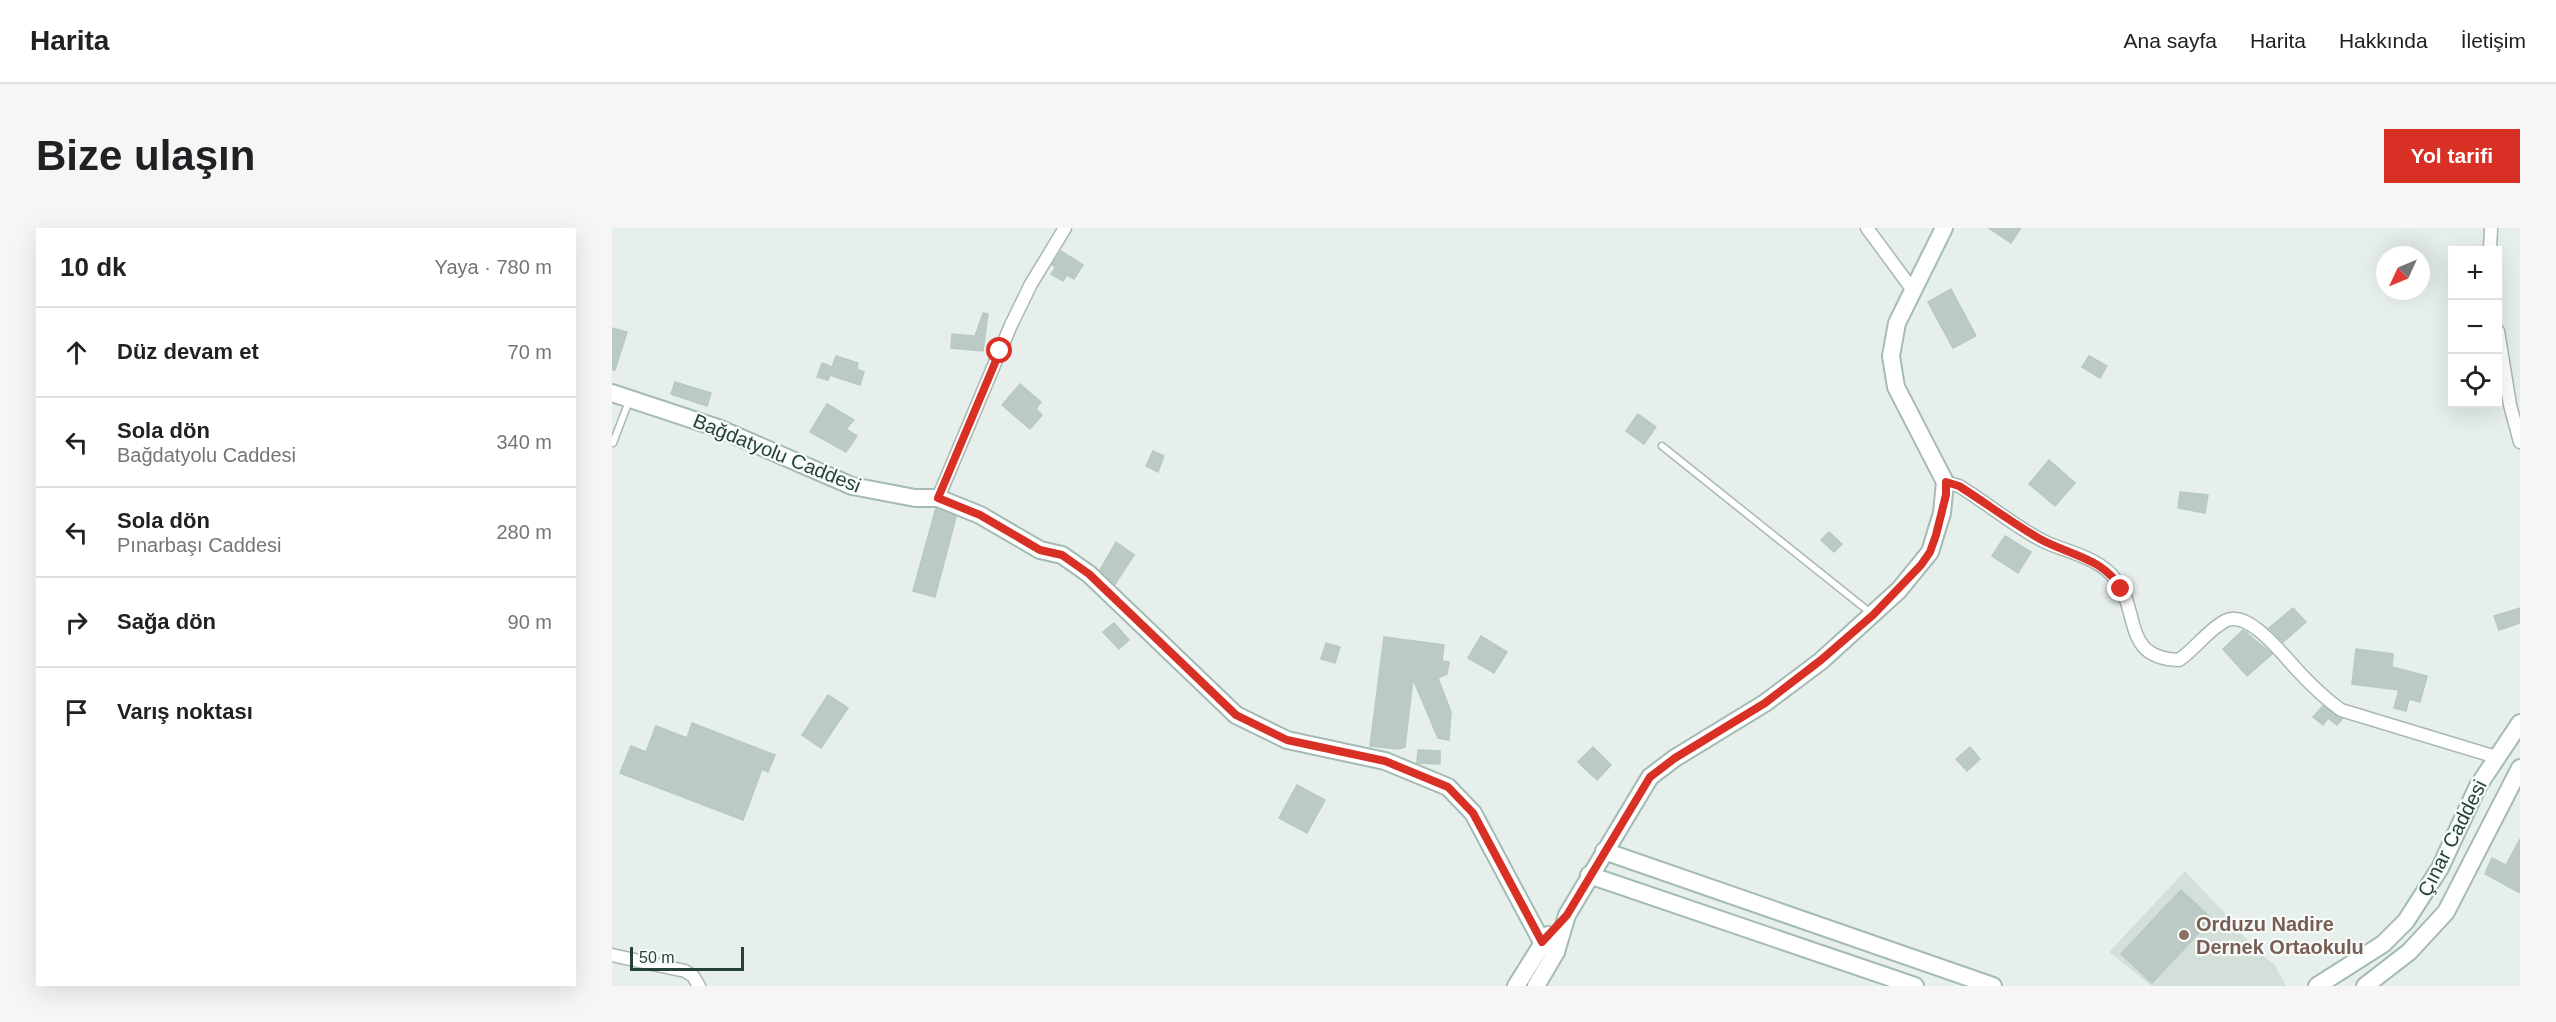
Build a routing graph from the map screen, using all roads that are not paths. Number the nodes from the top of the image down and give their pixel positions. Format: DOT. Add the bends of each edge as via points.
graph roads {
  1 [pos="1065,228"];
  2 [pos="1867,228"];
  3 [pos="1944,228"];
  4 [pos="2492,228"];
  5 [pos="2490,246"];
  6 [pos="1912,289"];
  7 [pos="2502,354"];
  8 [pos="612,393"];
  9 [pos="630,398"];
  10 [pos="2520,442"];
  11 [pos="613,443"];
  12 [pos="1662,446"];
  13 [pos="1946,482"];
  14 [pos="938,498"];
  15 [pos="1873,615"];
  16 [pos="2520,723"];
  17 [pos="2496,757"];
  18 [pos="2520,768"];
  19 [pos="1604,851"];
  20 [pos="1589,875"];
  21 [pos="1549,947"];
  22 [pos="612,955"];
  23 [pos="699,986"];
  24 [pos="1516,986"];
  25 [pos="1536,986"];
  26 [pos="1915,986"];
  27 [pos="1993,986"];
  28 [pos="2318,986"];
  29 [pos="2365,986"];
  1 -- 14 [label="street" via="1016,315"];
  2 -- 6 [label="street"];
  3 -- 6 [label="street"];
  4 -- 5 [label="street"];
  6 -- 13 [label="street" via="1892,340 1892,374"];
  7 -- 10 [label="street"];
  8 -- 9 [label="street, Bağdatyolu Caddesi"];
  9 -- 11 [label="lane"];
  9 -- 14 [label="street, Bağdatyolu Caddesi" via="718,428 852,486 915,498"];
  12 -- 15 [label="lane"];
  13 -- 15 [label="street" via="1942,513 1930,552"];
  13 -- 17 [label="street" via="1959,486 2043,540 2097,564 2115,578 2139,643 2160,658 2179,660 2224,621 2234,618 2269,639 2326,700 2341,710"];
  14 -- 21 [label="street, Bağdatyolu Caddesi" via="980,515 1040,550 1062,555 1089,574 1236,715 1287,740 1385,761 1448,787 1473,813"];
  15 -- 19 [label="street" via="1765,703 1660,767"];
  16 -- 17 [label="street, Çınar Caddesi"];
  17 -- 28 [label="street, Çınar Caddesi" via="2478,786 2440,868 2406,921 2383,944"];
  18 -- 29 [label="street" via="2446,912 2409,952"];
  19 -- 20 [label="street"];
  19 -- 27 [label="street"];
  20 -- 21 [label="street"];
  20 -- 26 [label="street"];
  21 -- 24 [label="street"];
  21 -- 25 [label="street"];
  22 -- 23 [label="street" via="685,971"];
}
